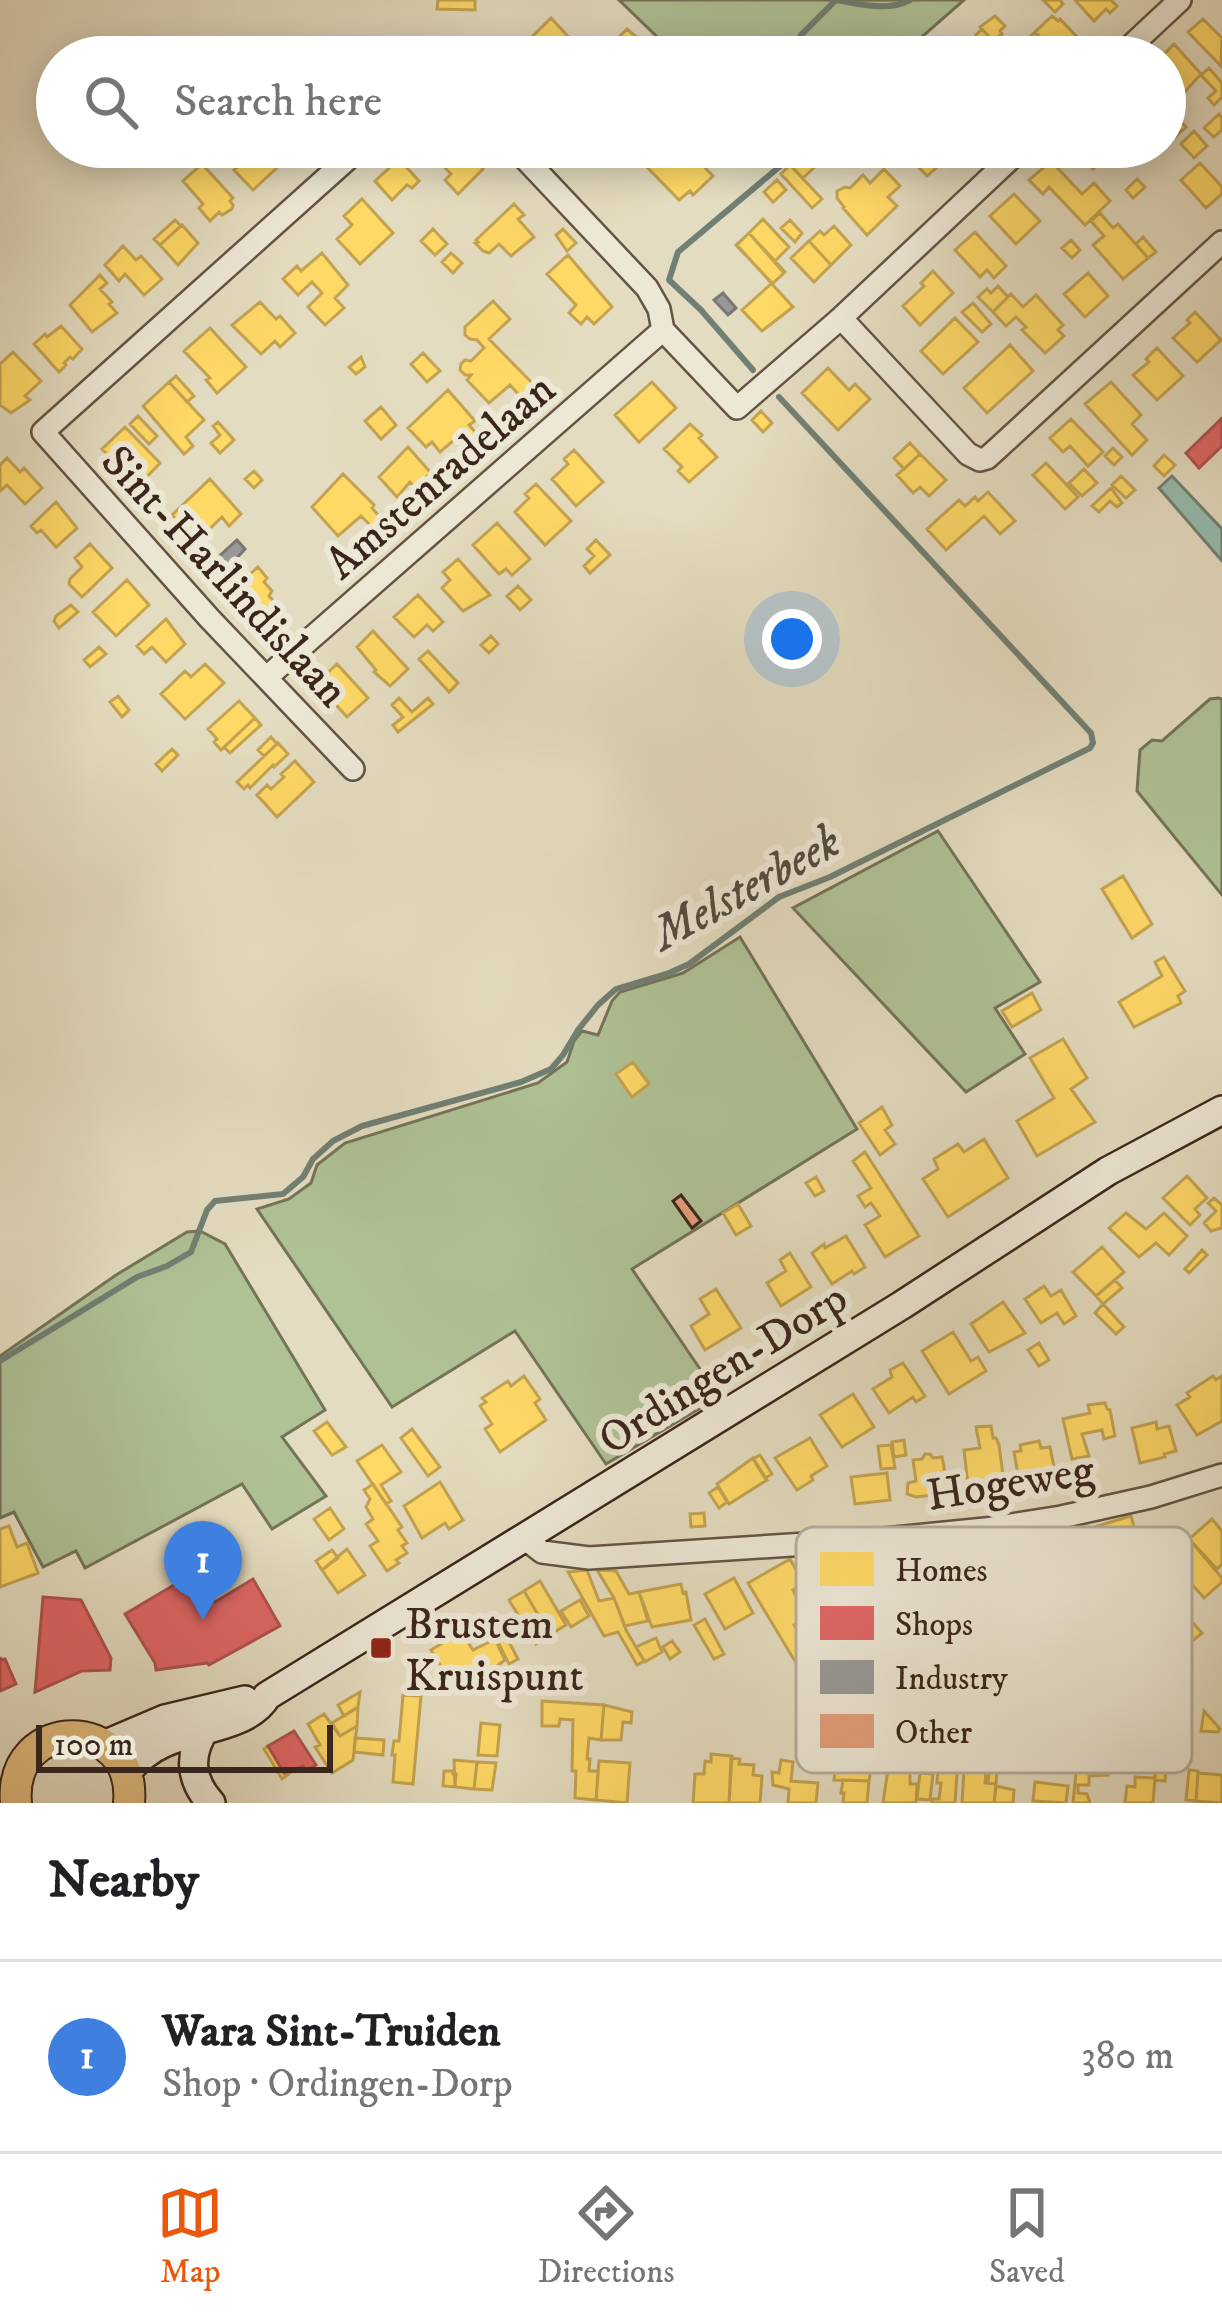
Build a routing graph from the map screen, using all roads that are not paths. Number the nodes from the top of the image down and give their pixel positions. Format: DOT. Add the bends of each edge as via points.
graph roads {
  1 [pos="1180,0"];
  2 [pos="1141,36"];
  3 [pos="338,168"];
  4 [pos="534,168"];
  5 [pos="1001,168"];
  6 [pos="1222,242"];
  7 [pos="841,318"];
  8 [pos="663,331"];
  9 [pos="267,677"];
  10 [pos="353,769"];
  11 [pos="1222,1110"];
  12 [pos="1222,1475"];
  13 [pos="998,1527"];
  14 [pos="524,1538"];
  15 [pos="796,1545"];
  16 [pos="267,1696"];
  17 [pos="206,1729"];
  18 [pos="104,1744"];
  19 [pos="11,1786"];
  20 [pos="134,1792"];
  21 [pos="211,1803"];
  1 -- 2 [label="street"];
  3 -- 9 [label="street, Sint-Harlindislaan" via="43,432"];
  4 -- 8 [label="street" via="647,288"];
  5 -- 7 [label="street"];
  6 -- 7 [label="street" via="980,460"];
  7 -- 8 [label="street" via="737,408"];
  8 -- 9 [label="street, Amstenradelaan"];
  9 -- 10 [label="street, Sint-Harlindislaan"];
  11 -- 14 [label="main road, Ordingen-Dorp" via="1108,1171"];
  12 -- 13 [label="street, Hogeweg"];
  14 -- 15 [label="street, Hogeweg" via="542,1552 589,1558"];
  14 -- 16 [label="main road, Ordingen-Dorp"];
  16 -- 17 [label="main road, Ordingen-Dorp" via="254,1710"];
  16 -- 18 [label="main road, Ordingen-Dorp" via="164,1719"];
  17 -- 20 [label="main road, Ordingen-Dorp" via="144,1754"];
  17 -- 21 [label="main road" via="192,1768"];
  18 -- 19 [label="main road" via="53,1738 32,1752"];
  18 -- 20 [label="main road"];
}
